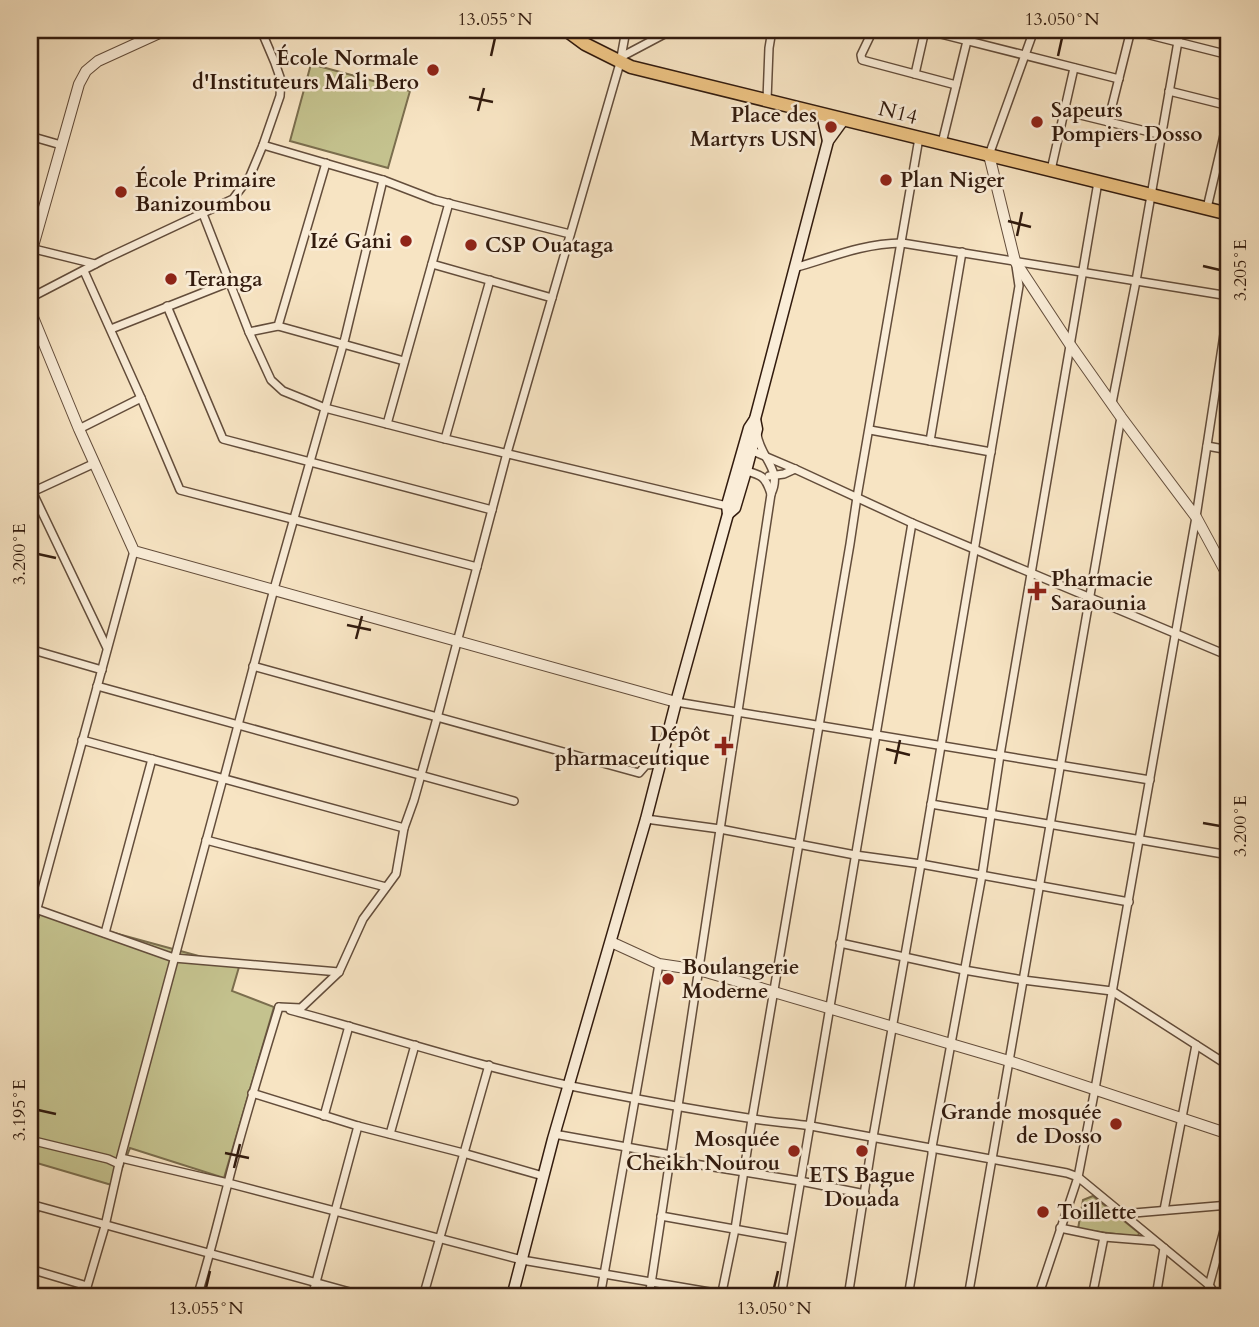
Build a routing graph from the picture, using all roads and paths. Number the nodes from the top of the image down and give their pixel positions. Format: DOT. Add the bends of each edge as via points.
graph roads {
  1 [pos="166,30"];
  2 [pos="261,30"];
  3 [pos="566,30"];
  4 [pos="626,30"];
  5 [pos="672,30"];
  6 [pos="772,30"];
  7 [pos="873,30"];
  8 [pos="925,30"];
  9 [pos="1034,30"];
  10 [pos="1131,30"];
  11 [pos="1180,30"];
  12 [pos="967,41"];
  13 [pos="1178,42"];
  14 [pos="1025,55"];
  15 [pos="1229,55"];
  16 [pos="621,60"];
  17 [pos="1074,68"];
  18 [pos="915,75"];
  19 [pos="1119,79"];
  20 [pos="957,85"];
  21 [pos="1170,91"];
  22 [pos="766,100"];
  23 [pos="1229,106"];
  24 [pos="1064,111"];
  25 [pos="822,114"];
  26 [pos="1229,114"];
  27 [pos="844,119"];
  28 [pos="1108,122"];
  29 [pos="1162,135"];
  30 [pos="30,136"];
  31 [pos="919,138"];
  32 [pos="828,141"];
  33 [pos="942,144"];
  34 [pos="61,145"];
  35 [pos="263,145"];
  36 [pos="1220,149"];
  37 [pos="1229,151"];
  38 [pos="989,155"];
  39 [pos="326,163"];
  40 [pos="1051,170"];
  41 [pos="383,180"];
  42 [pos="1098,182"];
  43 [pos="1151,195"];
  44 [pos="449,204"];
  45 [pos="1207,208"];
  46 [pos="203,214"];
  47 [pos="1229,214"];
  48 [pos="570,234"];
  49 [pos="902,243"];
  50 [pos="31,251"];
  51 [pos="962,252"];
  52 [pos="1015,261"];
  53 [pos="95,264"];
  54 [pos="432,264"];
  55 [pos="794,268"];
  56 [pos="84,271"];
  57 [pos="1083,272"];
  58 [pos="490,280"];
  59 [pos="1136,281"];
  60 [pos="230,282"];
  61 [pos="1229,296"];
  62 [pos="30,298"];
  63 [pos="552,298"];
  64 [pos="1229,302"];
  65 [pos="167,306"];
  66 [pos="30,310"];
  67 [pos="278,326"];
  68 [pos="111,329"];
  69 [pos="249,332"];
  70 [pos="343,344"];
  71 [pos="1071,346"];
  72 [pos="1225,357"];
  73 [pos="404,361"];
  74 [pos="141,398"];
  75 [pos="1112,403"];
  76 [pos="325,408"];
  77 [pos="1121,417"];
  78 [pos="387,424"];
  79 [pos="756,424"];
  80 [pos="79,429"];
  81 [pos="870,430"];
  82 [pos="445,439"];
  83 [pos="930,441"];
  84 [pos="1207,446"];
  85 [pos="748,449"];
  86 [pos="1229,450"];
  87 [pos="991,452"];
  88 [pos="507,453"];
  89 [pos="766,457"];
  90 [pos="310,462"];
  91 [pos="95,463"];
  92 [pos="795,468"];
  93 [pos="742,470"];
  94 [pos="763,477"];
  95 [pos="777,478"];
  96 [pos="31,491"];
  97 [pos="771,494"];
  98 [pos="857,497"];
  99 [pos="730,509"];
  100 [pos="492,510"];
  101 [pos="1196,517"];
  102 [pos="293,520"];
  103 [pos="912,523"];
  104 [pos="974,549"];
  105 [pos="134,551"];
  106 [pos="477,567"];
  107 [pos="1031,573"];
  108 [pos="1229,578"];
  109 [pos="274,589"];
  110 [pos="1090,597"];
  111 [pos="1175,634"];
  112 [pos="458,640"];
  113 [pos="31,646"];
  114 [pos="107,649"];
  115 [pos="1229,656"];
  116 [pos="30,662"];
  117 [pos="253,666"];
  118 [pos="102,670"];
  119 [pos="97,686"];
  120 [pos="676,702"];
  121 [pos="738,712"];
  122 [pos="436,718"];
  123 [pos="237,725"];
  124 [pos="820,725"];
  125 [pos="877,735"];
  126 [pos="82,740"];
  127 [pos="941,745"];
  128 [pos="1000,755"];
  129 [pos="152,758"];
  130 [pos="662,764"];
  131 [pos="1060,765"];
  132 [pos="421,776"];
  133 [pos="224,778"];
  134 [pos="1150,779"];
  135 [pos="513,801"];
  136 [pos="931,804"];
  137 [pos="990,814"];
  138 [pos="646,819"];
  139 [pos="1050,824"];
  140 [pos="404,828"];
  141 [pos="720,829"];
  142 [pos="1139,839"];
  143 [pos="206,840"];
  144 [pos="800,844"];
  145 [pos="855,855"];
  146 [pos="1229,855"];
  147 [pos="921,864"];
  148 [pos="982,875"];
  149 [pos="1040,886"];
  150 [pos="386,887"];
  151 [pos="1129,902"];
  152 [pos="33,908"];
  153 [pos="104,933"];
  154 [pos="30,934"];
  155 [pos="611,942"];
  156 [pos="841,943"];
  157 [pos="905,957"];
  158 [pos="174,958"];
  159 [pos="659,964"];
  160 [pos="699,970"];
  161 [pos="964,970"];
  162 [pos="339,972"];
  163 [pos="1023,980"];
  164 [pos="1112,991"];
  165 [pos="774,993"];
  166 [pos="279,1007"];
  167 [pos="830,1008"];
  168 [pos="349,1026"];
  169 [pos="894,1027"];
  170 [pos="951,1043"];
  171 [pos="415,1045"];
  172 [pos="1196,1045"];
  173 [pos="1009,1061"];
  174 [pos="489,1065"];
  175 [pos="1229,1066"];
  176 [pos="569,1085"];
  177 [pos="1095,1089"];
  178 [pos="253,1093"];
  179 [pos="634,1098"];
  180 [pos="677,1107"];
  181 [pos="324,1116"];
  182 [pos="1181,1118"];
  183 [pos="752,1119"];
  184 [pos="358,1126"];
  185 [pos="808,1126"];
  186 [pos="390,1134"];
  187 [pos="554,1134"];
  188 [pos="1229,1134"];
  189 [pos="873,1138"];
  190 [pos="30,1140"];
  191 [pos="626,1147"];
  192 [pos="932,1147"];
  193 [pos="463,1153"];
  194 [pos="670,1157"];
  195 [pos="992,1159"];
  196 [pos="120,1161"];
  197 [pos="744,1173"];
  198 [pos="543,1176"];
  199 [pos="1078,1177"];
  200 [pos="800,1181"];
  201 [pos="228,1183"];
  202 [pos="865,1194"];
  203 [pos="33,1205"];
  204 [pos="1229,1205"];
  205 [pos="336,1210"];
  206 [pos="1164,1210"];
  207 [pos="1229,1212"];
  208 [pos="1122,1214"];
  209 [pos="661,1216"];
  210 [pos="105,1226"];
  211 [pos="30,1227"];
  212 [pos="1060,1228"];
  213 [pos="734,1229"];
  214 [pos="1104,1237"];
  215 [pos="441,1238"];
  216 [pos="790,1239"];
  217 [pos="1155,1241"];
  218 [pos="1164,1248"];
  219 [pos="211,1254"];
  220 [pos="522,1260"];
  221 [pos="30,1269"];
  222 [pos="604,1273"];
  223 [pos="651,1281"];
  224 [pos="316,1283"];
  225 [pos="87,1286"];
  226 [pos="1209,1286"];
  227 [pos="722,1296"];
  228 [pos="84,1297"];
  229 [pos="197,1297"];
  230 [pos="312,1297"];
  231 [pos="368,1297"];
  232 [pos="423,1297"];
  233 [pos="512,1297"];
  234 [pos="600,1297"];
  235 [pos="649,1297"];
  236 [pos="739,1297"];
  237 [pos="781,1297"];
  238 [pos="848,1297"];
  239 [pos="908,1297"];
  240 [pos="968,1297"];
  241 [pos="1038,1297"];
  242 [pos="1093,1297"];
  243 [pos="1156,1297"];
  244 [pos="1206,1297"];
  245 [pos="1217,1297"];
  1 -- 34 [label="street" via="86,71"];
  2 -- 35 [label="street" via="281,80"];
  3 -- 16 [label="main road, N14"];
  4 -- 16 [label="street"];
  5 -- 16 [label="street"];
  6 -- 22 [label="street"];
  7 -- 18 [label="street" via="862,60"];
  8 -- 12 [label="street"];
  8 -- 18 [label="street"];
  9 -- 14 [label="street"];
  10 -- 13 [label="street"];
  10 -- 19 [label="street"];
  11 -- 13 [label="street"];
  12 -- 14 [label="street"];
  12 -- 20 [label="street"];
  13 -- 15 [label="street"];
  13 -- 21 [label="street"];
  14 -- 17 [label="street"];
  14 -- 38 [label="street"];
  16 -- 22 [label="main road, N14" via="631,67"];
  16 -- 48 [label="street"];
  17 -- 19 [label="street"];
  17 -- 24 [label="street"];
  18 -- 20 [label="street"];
  19 -- 28 [label="street"];
  20 -- 33 [label="street"];
  21 -- 23 [label="street"];
  21 -- 29 [label="street"];
  22 -- 25 [label="main road, N14"];
  24 -- 28 [label="street"];
  24 -- 40 [label="street"];
  25 -- 27 [label="main road, N14"];
  25 -- 32 [label="main road"];
  26 -- 36 [label="street"];
  27 -- 31 [label="main road, N14"];
  27 -- 32 [label="main road"];
  28 -- 29 [label="street"];
  29 -- 43 [label="street"];
  30 -- 34 [label="street"];
  31 -- 33 [label="main road, N14"];
  31 -- 49 [label="street"];
  32 -- 55 [label="main road"];
  33 -- 38 [label="main road, N14"];
  34 -- 50 [label="street"];
  35 -- 39 [label="street"];
  35 -- 46 [label="street" via="250,176 233,199"];
  36 -- 37 [label="street"];
  36 -- 45 [label="street"];
  38 -- 40 [label="main road, N14"];
  38 -- 52 [label="street"];
  39 -- 41 [label="street"];
  39 -- 67 [label="street"];
  40 -- 42 [label="main road, N14"];
  41 -- 44 [label="street"];
  41 -- 70 [label="street"];
  42 -- 43 [label="main road, N14"];
  42 -- 57 [label="street"];
  43 -- 45 [label="main road, N14"];
  43 -- 59 [label="street"];
  44 -- 48 [label="street"];
  44 -- 54 [label="street"];
  45 -- 47 [label="main road, N14"];
  46 -- 53 [label="street"];
  46 -- 60 [label="street"];
  48 -- 63 [label="street"];
  49 -- 51 [label="street"];
  49 -- 55 [label="street" via="859,248"];
  49 -- 81 [label="street"];
  50 -- 53 [label="street"];
  51 -- 52 [label="street"];
  51 -- 83 [label="street"];
  52 -- 57 [label="street"];
  52 -- 71 [label="street"];
  52 -- 87 [label="street" via="1019,286"];
  53 -- 56 [label="street"];
  54 -- 58 [label="street"];
  54 -- 73 [label="street"];
  55 -- 79 [label="main road"];
  56 -- 62 [label="street"];
  56 -- 68 [label="street"];
  57 -- 59 [label="street"];
  57 -- 71 [label="street"];
  58 -- 63 [label="street"];
  58 -- 82 [label="street"];
  59 -- 61 [label="street"];
  59 -- 75 [label="street"];
  60 -- 65 [label="street"];
  60 -- 69 [label="street"];
  63 -- 88 [label="street"];
  64 -- 72 [label="street"];
  65 -- 68 [label="street"];
  65 -- 90 [label="street" via="223,439"];
  66 -- 80 [label="street"];
  67 -- 69 [label="street"];
  67 -- 70 [label="street"];
  68 -- 74 [label="street"];
  69 -- 76 [label="street" via="271,380 283,391"];
  70 -- 73 [label="street"];
  70 -- 76 [label="street"];
  71 -- 75 [label="street"];
  71 -- 107 [label="street"];
  72 -- 84 [label="street"];
  73 -- 78 [label="street"];
  74 -- 80 [label="street"];
  74 -- 102 [label="street" via="180,490"];
  75 -- 77 [label="street"];
  76 -- 78 [label="street"];
  76 -- 90 [label="street"];
  77 -- 101 [label="street"];
  77 -- 110 [label="street"];
  78 -- 82 [label="street"];
  79 -- 85 [label="main road"];
  79 -- 89 [label="street" via="759,446"];
  80 -- 91 [label="street"];
  81 -- 83 [label="street"];
  81 -- 98 [label="street"];
  82 -- 88 [label="street"];
  83 -- 87 [label="street"];
  84 -- 86 [label="street"];
  84 -- 101 [label="street"];
  85 -- 89 [label="street"];
  85 -- 93 [label="main road"];
  87 -- 104 [label="street"];
  88 -- 99 [label="street"];
  88 -- 100 [label="street"];
  89 -- 92 [label="street"];
  89 -- 95 [label="street"];
  90 -- 100 [label="street"];
  90 -- 102 [label="street"];
  91 -- 96 [label="street"];
  91 -- 105 [label="street"];
  92 -- 95 [label="street"];
  92 -- 98 [label="street"];
  93 -- 94 [label="street"];
  93 -- 99 [label="main road"];
  94 -- 95 [label="street"];
  94 -- 97 [label="street"];
  95 -- 97 [label="street"];
  96 -- 114 [label="street"];
  97 -- 121 [label="street"];
  98 -- 103 [label="street"];
  98 -- 124 [label="street"];
  99 -- 120 [label="main road"];
  100 -- 106 [label="street"];
  101 -- 108 [label="street"];
  101 -- 111 [label="street"];
  102 -- 106 [label="street"];
  102 -- 109 [label="street"];
  103 -- 104 [label="street"];
  103 -- 125 [label="street"];
  104 -- 107 [label="street"];
  104 -- 127 [label="street"];
  105 -- 109 [label="street"];
  105 -- 114 [label="street"];
  106 -- 112 [label="street"];
  107 -- 110 [label="street"];
  107 -- 128 [label="street"];
  109 -- 112 [label="street"];
  109 -- 117 [label="street"];
  110 -- 111 [label="street"];
  110 -- 131 [label="street"];
  111 -- 115 [label="street"];
  111 -- 134 [label="street"];
  112 -- 120 [label="street"];
  112 -- 122 [label="street"];
  113 -- 116 [label="street"];
  113 -- 118 [label="street"];
  114 -- 118 [label="street"];
  117 -- 122 [label="street"];
  117 -- 123 [label="street"];
  118 -- 119 [label="street"];
  119 -- 123 [label="street"];
  119 -- 126 [label="street"];
  120 -- 121 [label="street"];
  120 -- 130 [label="main road"];
  121 -- 124 [label="street"];
  121 -- 141 [label="street"];
  122 -- 130 [label="street" via="639,773 646,765"];
  122 -- 132 [label="street"];
  123 -- 132 [label="street"];
  123 -- 133 [label="street"];
  124 -- 125 [label="street"];
  124 -- 144 [label="street"];
  125 -- 127 [label="street"];
  125 -- 145 [label="street"];
  126 -- 129 [label="street"];
  126 -- 152 [label="street"];
  127 -- 128 [label="street"];
  127 -- 136 [label="street"];
  128 -- 131 [label="street"];
  128 -- 137 [label="street"];
  129 -- 133 [label="street"];
  129 -- 153 [label="street"];
  130 -- 138 [label="main road"];
  131 -- 134 [label="street"];
  131 -- 139 [label="street"];
  132 -- 135 [label="street"];
  132 -- 140 [label="street"];
  133 -- 140 [label="street"];
  133 -- 143 [label="street"];
  134 -- 142 [label="street"];
  136 -- 137 [label="street"];
  136 -- 147 [label="street"];
  137 -- 139 [label="street"];
  137 -- 148 [label="street"];
  138 -- 141 [label="street"];
  138 -- 155 [label="main road"];
  139 -- 142 [label="street"];
  139 -- 149 [label="street"];
  140 -- 150 [label="street" via="396,874"];
  141 -- 144 [label="street"];
  141 -- 160 [label="street"];
  142 -- 146 [label="street"];
  142 -- 151 [label="street"];
  143 -- 150 [label="street"];
  143 -- 158 [label="street"];
  144 -- 145 [label="street"];
  144 -- 165 [label="street"];
  145 -- 147 [label="street"];
  145 -- 156 [label="street"];
  147 -- 148 [label="street"];
  147 -- 157 [label="street"];
  148 -- 149 [label="street"];
  148 -- 161 [label="street"];
  149 -- 151 [label="street"];
  149 -- 163 [label="street"];
  150 -- 162 [label="street" via="363,919"];
  151 -- 164 [label="street"];
  152 -- 153 [label="street"];
  152 -- 154 [label="street"];
  153 -- 158 [label="street"];
  155 -- 159 [label="street"];
  155 -- 176 [label="main road"];
  156 -- 157 [label="street"];
  156 -- 167 [label="street"];
  157 -- 161 [label="street"];
  157 -- 169 [label="street"];
  158 -- 162 [label="street"];
  158 -- 196 [label="street"];
  159 -- 160 [label="street"];
  159 -- 179 [label="street"];
  160 -- 165 [label="street"];
  160 -- 180 [label="street"];
  161 -- 163 [label="street"];
  161 -- 170 [label="street"];
  162 -- 166 [label="street" via="301,1007"];
  163 -- 164 [label="street"];
  163 -- 173 [label="street"];
  164 -- 172 [label="street"];
  164 -- 177 [label="street"];
  165 -- 167 [label="street"];
  165 -- 183 [label="street"];
  166 -- 168 [label="street"];
  166 -- 178 [label="street"];
  167 -- 169 [label="street"];
  167 -- 185 [label="street"];
  168 -- 171 [label="street"];
  168 -- 181 [label="street"];
  169 -- 170 [label="street"];
  169 -- 189 [label="street"];
  170 -- 173 [label="street"];
  170 -- 192 [label="street"];
  171 -- 174 [label="street"];
  171 -- 186 [label="street"];
  172 -- 175 [label="street"];
  172 -- 182 [label="street"];
  173 -- 177 [label="street"];
  173 -- 195 [label="street"];
  174 -- 176 [label="street"];
  174 -- 193 [label="street"];
  176 -- 179 [label="street"];
  176 -- 187 [label="main road"];
  177 -- 182 [label="street"];
  177 -- 199 [label="street"];
  178 -- 181 [label="street"];
  178 -- 201 [label="street"];
  179 -- 180 [label="street"];
  179 -- 191 [label="street"];
  180 -- 183 [label="street"];
  180 -- 194 [label="street"];
  181 -- 184 [label="street"];
  182 -- 188 [label="street"];
  182 -- 206 [label="street"];
  183 -- 185 [label="street"];
  183 -- 197 [label="street"];
  184 -- 186 [label="street"];
  184 -- 205 [label="street"];
  185 -- 189 [label="street"];
  185 -- 200 [label="street"];
  186 -- 193 [label="street"];
  187 -- 191 [label="street"];
  187 -- 198 [label="main road"];
  189 -- 192 [label="street"];
  189 -- 202 [label="street"];
  190 -- 196 [label="street"];
  191 -- 194 [label="street"];
  191 -- 222 [label="street"];
  192 -- 195 [label="street"];
  192 -- 239 [label="street"];
  193 -- 198 [label="street"];
  193 -- 215 [label="street"];
  194 -- 197 [label="street"];
  194 -- 209 [label="street"];
  195 -- 199 [label="street"];
  195 -- 240 [label="street"];
  196 -- 201 [label="street"];
  196 -- 210 [label="street"];
  197 -- 200 [label="street"];
  197 -- 213 [label="street"];
  198 -- 220 [label="main road"];
  199 -- 208 [label="street"];
  199 -- 212 [label="street"];
  200 -- 202 [label="street"];
  200 -- 216 [label="street"];
  201 -- 205 [label="street"];
  201 -- 219 [label="street"];
  202 -- 238 [label="street"];
  203 -- 210 [label="street"];
  203 -- 211 [label="street"];
  204 -- 206 [label="street"];
  205 -- 215 [label="street"];
  205 -- 224 [label="street"];
  206 -- 208 [label="street"];
  207 -- 226 [label="street"];
  208 -- 217 [label="street"];
  209 -- 213 [label="street"];
  209 -- 223 [label="street"];
  210 -- 219 [label="street"];
  210 -- 225 [label="street"];
  212 -- 214 [label="street"];
  212 -- 241 [label="street"];
  213 -- 216 [label="street"];
  213 -- 227 [label="street"];
  214 -- 217 [label="street"];
  214 -- 242 [label="street"];
  215 -- 220 [label="street"];
  215 -- 232 [label="street"];
  216 -- 237 [label="street"];
  217 -- 218 [label="street"];
  218 -- 226 [label="street"];
  218 -- 243 [label="street"];
  219 -- 224 [label="street"];
  219 -- 229 [label="street"];
  220 -- 222 [label="street"];
  220 -- 233 [label="main road"];
  221 -- 225 [label="street"];
  222 -- 223 [label="street"];
  222 -- 234 [label="street"];
  223 -- 227 [label="street"];
  223 -- 235 [label="street"];
  224 -- 230 [label="street"];
  224 -- 231 [label="street"];
  225 -- 228 [label="street"];
  226 -- 244 [label="street"];
  226 -- 245 [label="street"];
  227 -- 236 [label="street"];
}
